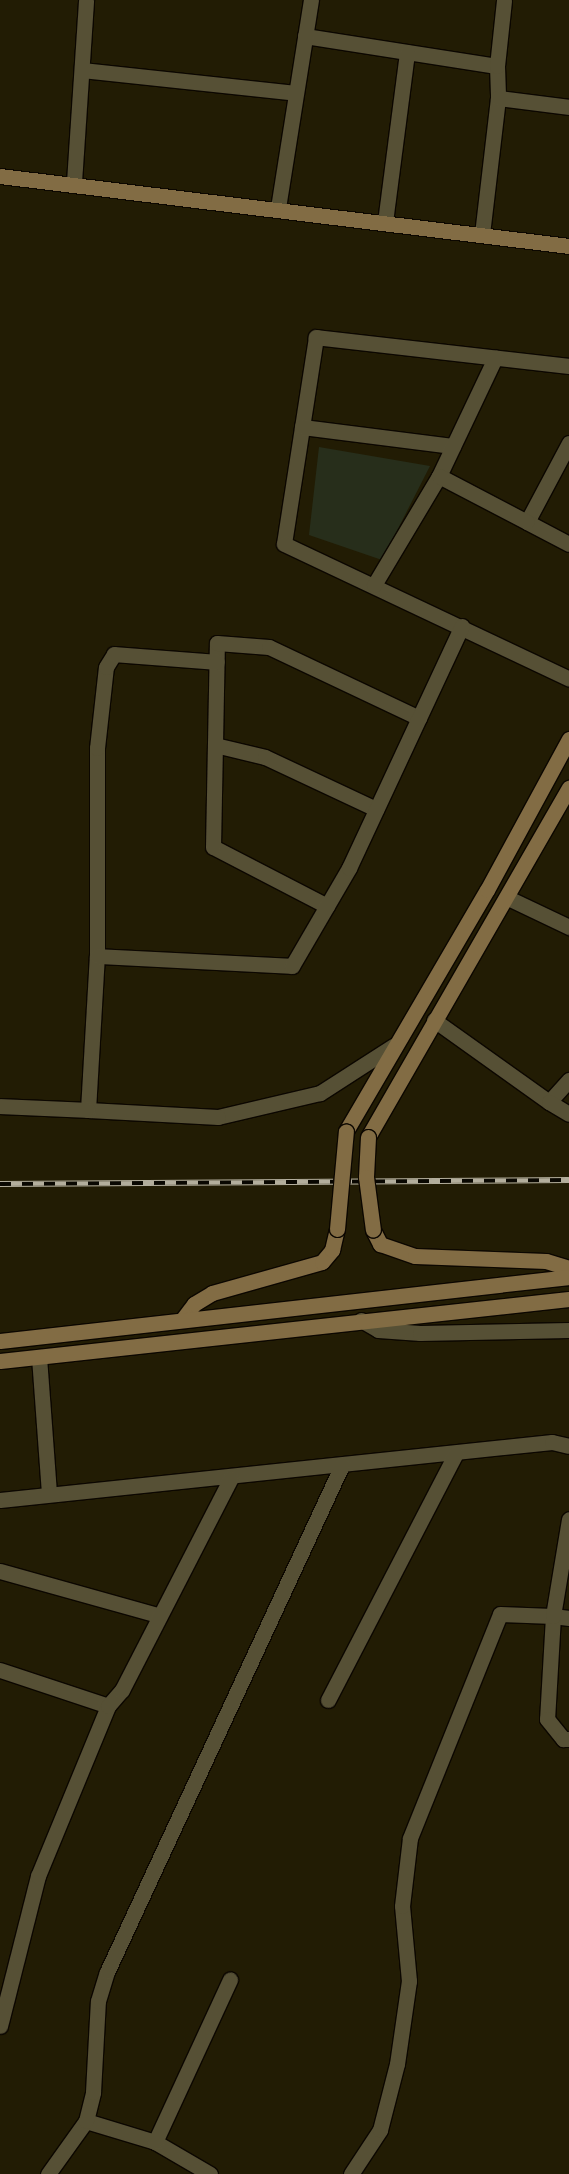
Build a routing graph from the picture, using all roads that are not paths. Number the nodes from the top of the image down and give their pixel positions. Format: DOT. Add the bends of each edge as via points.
graph roads {
  1 [pos="86,0"];
  2 [pos="311,0"];
  3 [pos="504,0"];
  4 [pos="305,36"];
  5 [pos="407,52"];
  6 [pos="497,66"];
  7 [pos="82,70"];
  8 [pos="296,93"];
  9 [pos="498,98"];
  10 [pos="569,107"];
  11 [pos="0,176"];
  12 [pos="74,182"];
  13 [pos="278,208"];
  14 [pos="385,222"];
  15 [pos="482,234"];
  16 [pos="569,246"];
  17 [pos="494,358"];
  18 [pos="569,366"];
  19 [pos="302,427"];
  20 [pos="569,443"];
  21 [pos="453,446"];
  22 [pos="439,476"];
  23 [pos="527,522"];
  24 [pos="569,544"];
  25 [pos="374,585"];
  26 [pos="462,626"];
  27 [pos="217,662"];
  28 [pos="569,679"];
  29 [pos="419,718"];
  30 [pos="569,739"];
  31 [pos="215,744"];
  32 [pos="569,788"];
  33 [pos="376,809"];
  34 [pos="508,898"];
  35 [pos="327,906"];
  36 [pos="569,927"];
  37 [pos="97,956"];
  38 [pos="434,1020"];
  39 [pos="393,1046"];
  40 [pos="569,1080"];
  41 [pos="549,1102"];
  42 [pos="0,1106"];
  43 [pos="88,1110"];
  44 [pos="569,1114"];
  45 [pos="569,1268"];
  46 [pos="569,1277"];
  47 [pos="569,1299"];
  48 [pos="182,1320"];
  49 [pos="361,1320"];
  50 [pos="569,1330"];
  51 [pos="0,1341"];
  52 [pos="39,1357"];
  53 [pos="0,1361"];
  54 [pos="569,1446"];
  55 [pos="456,1453"];
  56 [pos="342,1465"];
  57 [pos="231,1478"];
  58 [pos="49,1493"];
  59 [pos="0,1500"];
  60 [pos="569,1519"];
  61 [pos="0,1570"];
  62 [pos="158,1615"];
  63 [pos="553,1616"];
  64 [pos="569,1618"];
  65 [pos="0,1670"];
  66 [pos="328,1700"];
  67 [pos="108,1706"];
  68 [pos="569,1739"];
  69 [pos="230,1980"];
  70 [pos="0,2026"];
  71 [pos="86,2121"];
  72 [pos="155,2142"];
  73 [pos="48,2174"];
  74 [pos="210,2174"];
  75 [pos="350,2174"];
  1 -- 7 [label="street"];
  2 -- 4 [label="street"];
  3 -- 6 [label="street"];
  4 -- 5 [label="street"];
  4 -- 8 [label="street"];
  5 -- 6 [label="street"];
  5 -- 14 [label="street"];
  6 -- 9 [label="street"];
  7 -- 8 [label="street"];
  7 -- 12 [label="street"];
  8 -- 13 [label="street"];
  9 -- 10 [label="street"];
  9 -- 15 [label="street"];
  11 -- 12 [label="street"];
  12 -- 13 [label="street"];
  13 -- 14 [label="street"];
  14 -- 15 [label="street"];
  15 -- 16 [label="street"];
  17 -- 18 [label="street"];
  17 -- 19 [label="street" via="316,337"];
  17 -- 21 [label="street"];
  19 -- 21 [label="street"];
  19 -- 25 [label="street" via="284,544"];
  20 -- 23 [label="street"];
  21 -- 22 [label="street"];
  22 -- 23 [label="street"];
  22 -- 25 [label="street"];
  23 -- 24 [label="street"];
  25 -- 26 [label="street"];
  26 -- 28 [label="street"];
  26 -- 29 [label="street"];
  27 -- 29 [label="street" via="217,643 269,647"];
  27 -- 31 [label="street"];
  27 -- 37 [label="street" via="114,654 106,666 97,748"];
  29 -- 33 [label="street"];
  30 -- 39 [label="street" via="487,890"];
  31 -- 33 [label="street" via="265,757"];
  31 -- 35 [label="street" via="213,847"];
  32 -- 34 [label="street"];
  33 -- 35 [label="street"];
  34 -- 36 [label="street"];
  34 -- 38 [label="street"];
  35 -- 37 [label="street" via="292,966"];
  37 -- 43 [label="street"];
  38 -- 41 [label="street"];
  38 -- 45 [label="street, bridge" via="368,1137 366,1177 373,1230 380,1244 415,1256 546,1262"];
  39 -- 43 [label="street" via="320,1093 218,1117"];
  39 -- 48 [label="street, bridge" via="346,1131 337,1229 332,1250 322,1262 212,1293 194,1304"];
  40 -- 41 [label="street"];
  41 -- 44 [label="street"];
  42 -- 43 [label="street"];
  46 -- 48 [label="street"];
  47 -- 49 [label="street"];
  48 -- 51 [label="street"];
  49 -- 50 [label="street" via="378,1330 420,1333"];
  49 -- 52 [label="street"];
  52 -- 53 [label="street"];
  52 -- 58 [label="street"];
  54 -- 55 [label="street" via="552,1442"];
  55 -- 56 [label="street"];
  55 -- 66 [label="street"];
  56 -- 57 [label="street"];
  56 -- 71 [label="street" via="107,1972 98,2001 94,2092"];
  57 -- 58 [label="street"];
  57 -- 62 [label="street"];
  58 -- 59 [label="street"];
  60 -- 63 [label="street"];
  61 -- 62 [label="street"];
  62 -- 67 [label="street" via="122,1690"];
  63 -- 64 [label="street"];
  63 -- 68 [label="street" via="547,1719 563,1738"];
  63 -- 75 [label="street" via="500,1614 420,1813 405,1873 402,1906 409,1981 397,2064 380,2130"];
  65 -- 67 [label="street"];
  67 -- 70 [label="street" via="38,1876"];
  69 -- 72 [label="street"];
  71 -- 72 [label="street"];
  71 -- 73 [label="street"];
  72 -- 74 [label="street"];
}
